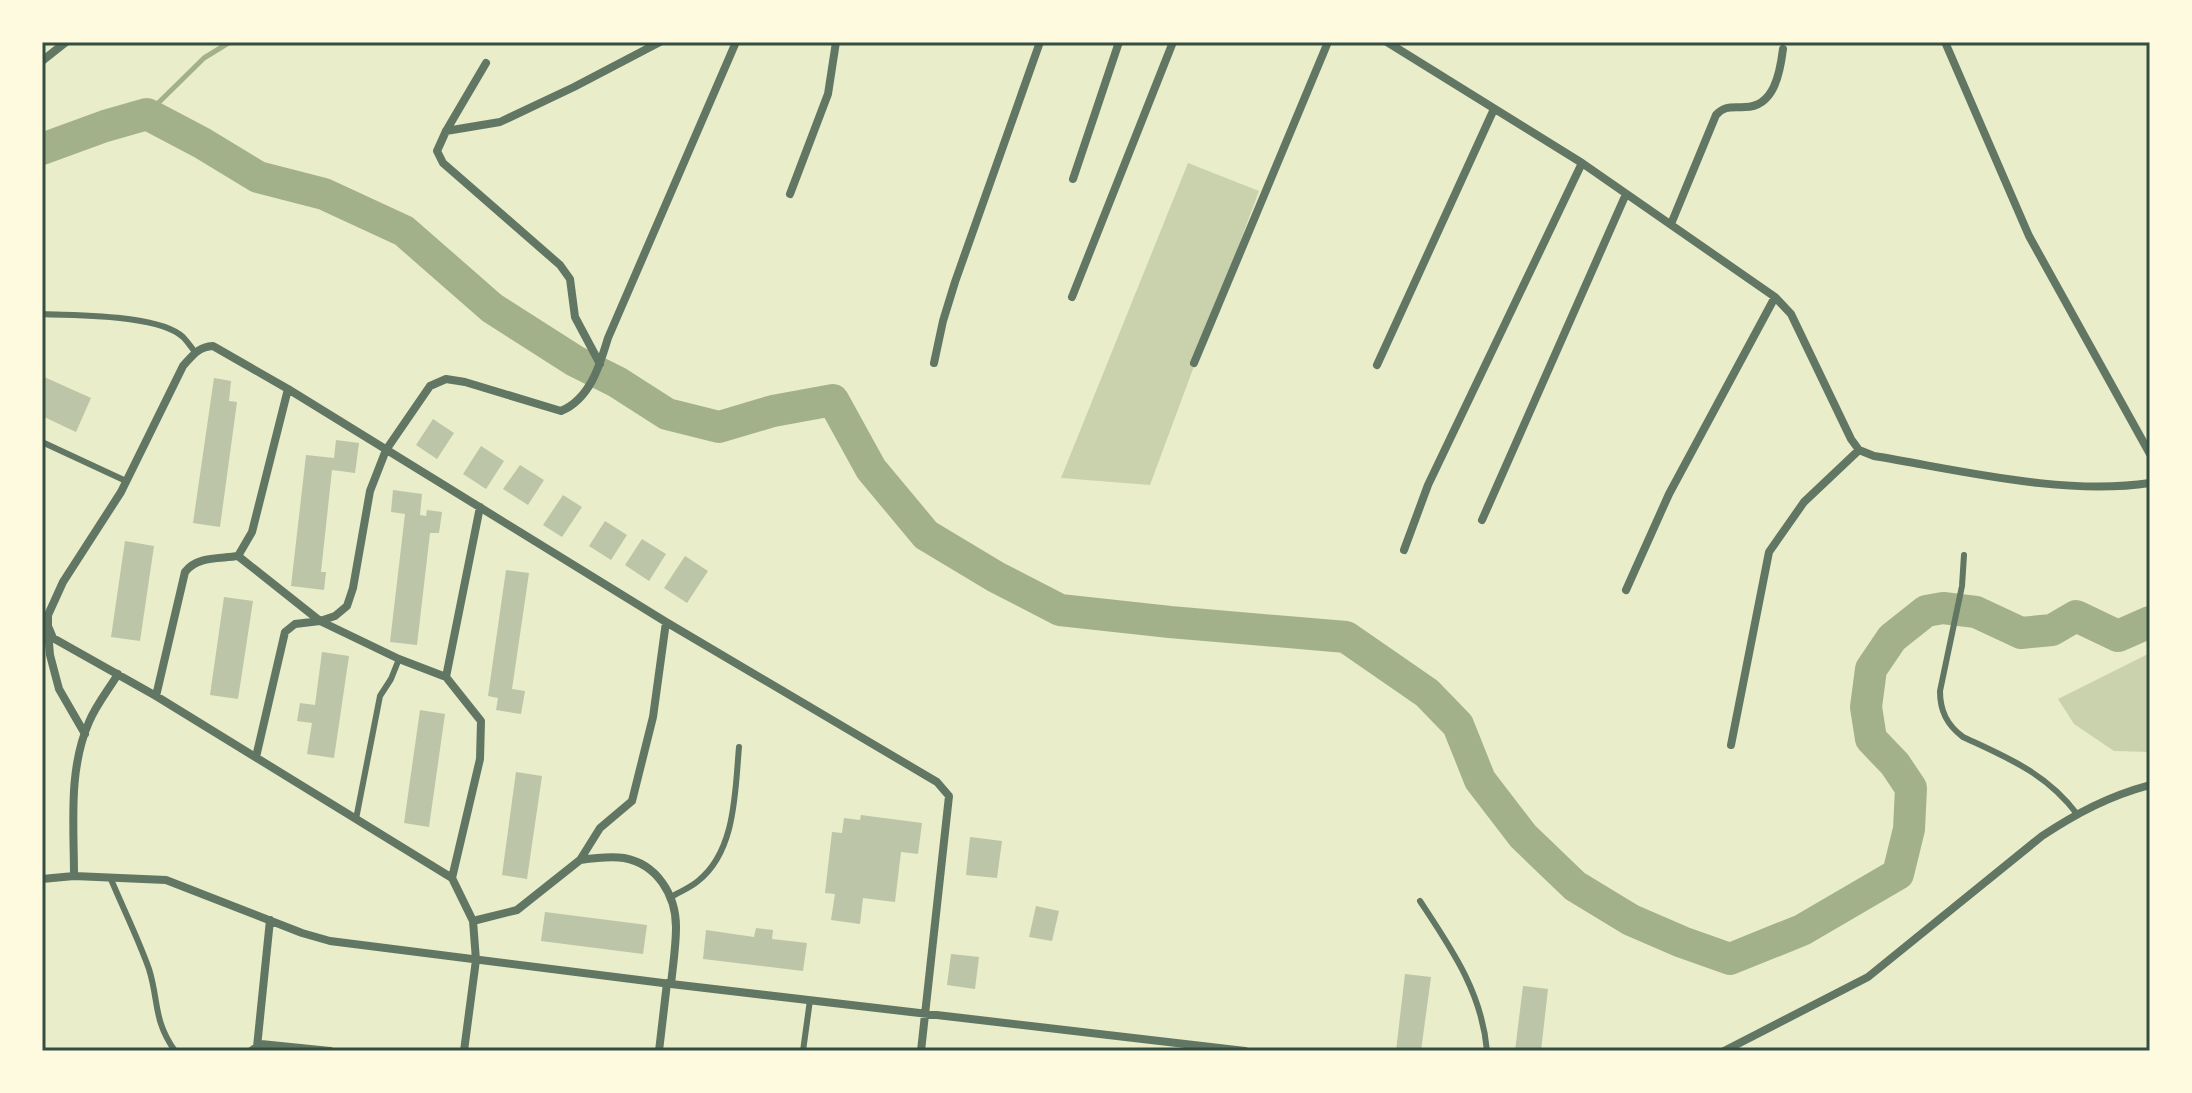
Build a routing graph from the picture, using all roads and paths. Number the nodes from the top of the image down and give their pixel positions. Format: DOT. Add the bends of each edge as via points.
graph roads {
  1 [pos="66,42"];
  2 [pos="660,42"];
  3 [pos="736,42"];
  4 [pos="836,42"];
  5 [pos="1040,42"];
  6 [pos="1119,42"];
  7 [pos="1173,42"];
  8 [pos="1328,42"];
  9 [pos="1387,42"];
  10 [pos="1945,42"];
  11 [pos="1783,49"];
  12 [pos="42,61"];
  13 [pos="486,63"];
  14 [pos="1494,109"];
  15 [pos="446,131"];
  16 [pos="1582,163"];
  17 [pos="1073,179"];
  18 [pos="790,194"];
  19 [pos="1626,194"];
  20 [pos="1671,224"];
  21 [pos="1072,297"];
  22 [pos="1775,297"];
  23 [pos="42,314"];
  24 [pos="195,352"];
  25 [pos="934,363"];
  26 [pos="1194,363"];
  27 [pos="600,365"];
  28 [pos="1377,365"];
  29 [pos="288,389"];
  30 [pos="42,442"];
  31 [pos="386,450"];
  32 [pos="1859,450"];
  33 [pos="2150,454"];
  34 [pos="126,481"];
  35 [pos="2150,483"];
  36 [pos="480,507"];
  37 [pos="1482,520"];
  38 [pos="1404,550"];
  39 [pos="1964,555"];
  40 [pos="238,556"];
  41 [pos="1626,590"];
  42 [pos="320,621"];
  43 [pos="666,622"];
  44 [pos="48,626"];
  45 [pos="399,659"];
  46 [pos="118,674"];
  47 [pos="446,677"];
  48 [pos="156,696"];
  49 [pos="85,734"];
  50 [pos="1731,745"];
  51 [pos="739,747"];
  52 [pos="256,757"];
  53 [pos="2150,785"];
  54 [pos="2077,814"];
  55 [pos="356,819"];
  56 [pos="580,860"];
  57 [pos="74,876"];
  58 [pos="110,877"];
  59 [pos="452,878"];
  60 [pos="42,879"];
  61 [pos="671,897"];
  62 [pos="1420,901"];
  63 [pos="270,920"];
  64 [pos="473,921"];
  65 [pos="476,960"];
  66 [pos="669,984"];
  67 [pos="810,1000"];
  68 [pos="925,1014"];
  69 [pos="1182,1047"];
  70 [pos="254,1049"];
  71 [pos="175,1051"];
  72 [pos="330,1051"];
  73 [pos="464,1051"];
  74 [pos="659,1051"];
  75 [pos="803,1051"];
  76 [pos="921,1051"];
  77 [pos="1245,1051"];
  78 [pos="1487,1051"];
  79 [pos="1724,1051"];
  1 -- 12 [label="street"];
  2 -- 15 [label="street" via="500,122"];
  3 -- 27 [label="street"];
  4 -- 18 [label="street" via="828,94"];
  5 -- 25 [label="street" via="955,282"];
  6 -- 17 [label="street"];
  7 -- 21 [label="street"];
  8 -- 26 [label="street"];
  9 -- 14 [label="street"];
  10 -- 33 [label="street" via="2029,236"];
  11 -- 20 [label="street" via="1770,96 1760,105 1722,109 1716,115"];
  13 -- 15 [label="street"];
  14 -- 16 [label="street"];
  14 -- 28 [label="street"];
  15 -- 27 [label="street" via="437,151 443,163 570,279 575,317"];
  16 -- 19 [label="street"];
  16 -- 38 [label="street" via="1428,485"];
  19 -- 20 [label="street"];
  19 -- 37 [label="street"];
  20 -- 22 [label="street"];
  22 -- 32 [label="street" via="1791,314"];
  22 -- 41 [label="street" via="1669,494"];
  23 -- 24 [label="lane" via="118,317 158,325 182,335"];
  24 -- 29 [label="street" via="213,346"];
  24 -- 34 [label="street"];
  27 -- 31 [label="street" via="587,390 561,411 446,379 430,386"];
  29 -- 31 [label="street"];
  29 -- 40 [label="street" via="252,532"];
  30 -- 34 [label="lane"];
  31 -- 36 [label="street"];
  31 -- 42 [label="street" via="370,491 347,606"];
  32 -- 35 [label="street" via="2039,483"];
  32 -- 50 [label="street" via="1804,502 1769,552"];
  34 -- 44 [label="street" via="63,582"];
  36 -- 43 [label="street"];
  36 -- 47 [label="street"];
  39 -- 54 [label="lane" via="1941,709 1963,737 2044,779"];
  40 -- 42 [label="street"];
  40 -- 48 [label="street" via="197,561 185,572"];
  42 -- 45 [label="street"];
  42 -- 52 [label="street" via="295,624 285,632"];
  43 -- 56 [label="street" via="653,717 632,801 600,828"];
  43 -- 68 [label="street" via="937,782 949,796"];
  44 -- 46 [label="street" via="53,638"];
  44 -- 49 [label="street" via="59,689"];
  45 -- 47 [label="street"];
  45 -- 55 [label="lane" via="380,696"];
  46 -- 48 [label="street"];
  46 -- 49 [label="street"];
  47 -- 59 [label="street" via="481,721 480,759"];
  48 -- 52 [label="street"];
  49 -- 57 [label="street" via="73,786"];
  51 -- 61 [label="lane" via="723,847 698,882"];
  52 -- 55 [label="street"];
  53 -- 54 [label="street"];
  54 -- 79 [label="street" via="2042,836 1868,977"];
  55 -- 59 [label="street"];
  56 -- 61 [label="street" via="603,857 645,865"];
  56 -- 64 [label="street" via="517,910"];
  57 -- 58 [label="street"];
  57 -- 60 [label="street"];
  58 -- 63 [label="street" via="166,880"];
  58 -- 71 [label="lane" via="149,970 157,1016"];
  59 -- 64 [label="street"];
  61 -- 66 [label="street" via="676,925"];
  62 -- 78 [label="lane" via="1469,981"];
  63 -- 65 [label="street" via="330,941"];
  63 -- 70 [label="street"];
  64 -- 65 [label="street"];
  65 -- 66 [label="street"];
  65 -- 73 [label="street"];
  66 -- 67 [label="street"];
  66 -- 74 [label="street"];
  67 -- 68 [label="street"];
  67 -- 75 [label="lane"];
  68 -- 69 [label="street"];
  68 -- 76 [label="street"];
  69 -- 77 [label="street"];
  70 -- 72 [label="street" via="261,1044"];
}
